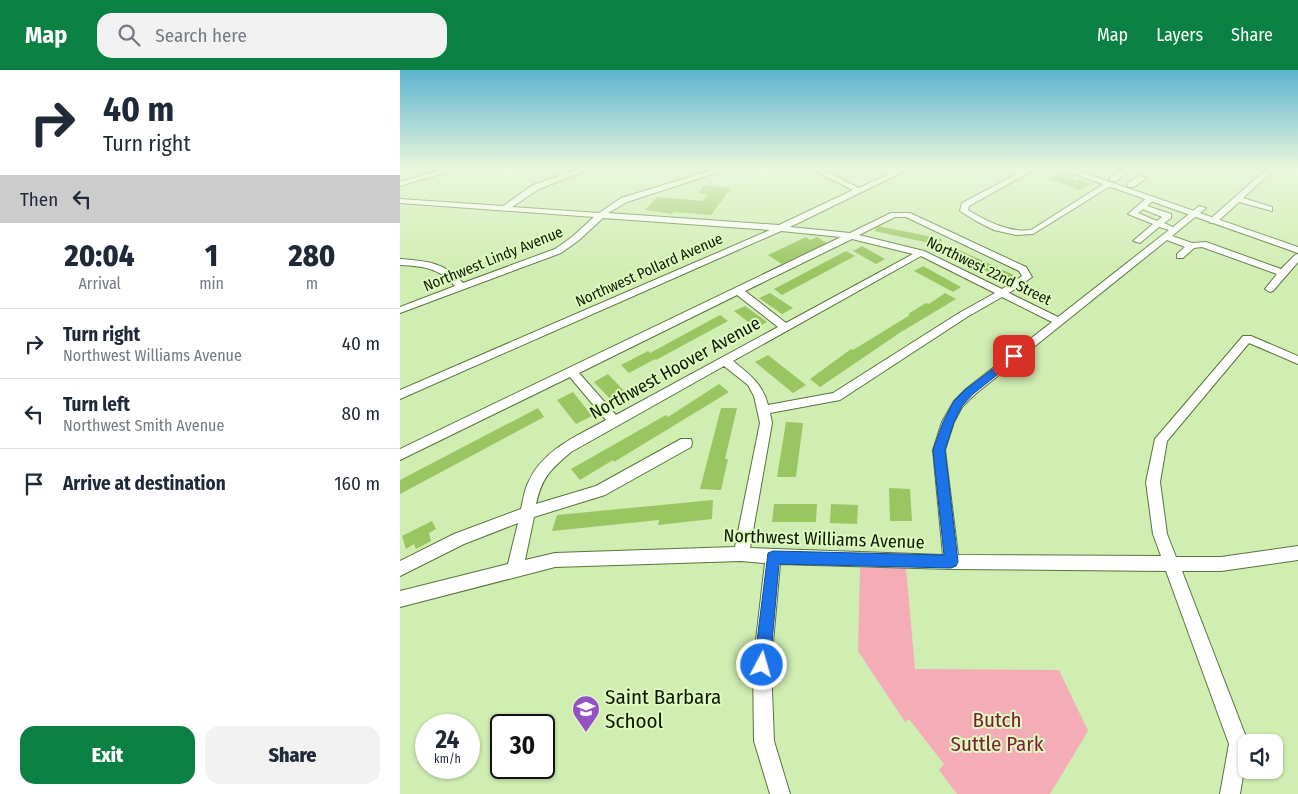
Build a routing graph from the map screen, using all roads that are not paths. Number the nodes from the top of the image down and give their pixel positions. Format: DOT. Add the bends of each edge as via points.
graph roads {
  1 [pos="412,202"];
  2 [pos="514,202"];
  3 [pos="620,202"];
  4 [pos="834,202"];
  5 [pos="971,202"];
  6 [pos="1078,202"];
  7 [pos="1147,202"];
  8 [pos="1162,202"];
  9 [pos="1174,202"];
  10 [pos="1235,202"];
  11 [pos="1247,202"];
  12 [pos="1231,205"];
  13 [pos="1141,206"];
  14 [pos="505,208"];
  15 [pos="1269,209"];
  16 [pos="1198,211"];
  17 [pos="601,215"];
  18 [pos="1262,215"];
  19 [pos="1216,218"];
  20 [pos="1159,224"];
  21 [pos="780,228"];
  22 [pos="1171,233"];
  23 [pos="852,236"];
  24 [pos="1137,241"];
  25 [pos="1298,241"];
  26 [pos="1191,246"];
  27 [pos="1298,250"];
  28 [pos="921,253"];
  29 [pos="1180,256"];
  30 [pos="1298,257"];
  31 [pos="400,262"];
  32 [pos="1284,273"];
  33 [pos="461,287"];
  34 [pos="1270,289"];
  35 [pos="738,291"];
  36 [pos="1002,293"];
  37 [pos="400,310"];
  38 [pos="1058,321"];
  39 [pos="786,327"];
  40 [pos="1298,360"];
  41 [pos="725,361"];
  42 [pos="572,372"];
  43 [pos="400,395"];
  44 [pos="764,410"];
  45 [pos="614,421"];
  46 [pos="686,443"];
  47 [pos="400,455"];
  48 [pos="528,513"];
  49 [pos="1298,553"];
  50 [pos="741,554"];
  51 [pos="773,557"];
  52 [pos="951,562"];
  53 [pos="1171,564"];
  54 [pos="400,569"];
  55 [pos="515,569"];
  56 [pos="400,599"];
  57 [pos="780,794"];
  58 [pos="1230,794"];
  1 -- 14 [label="street, Northwest 22nd Street"];
  2 -- 14 [label="street"];
  3 -- 17 [label="street, Northwest Lindy Avenue"];
  4 -- 21 [label="street, Northwest Pollard Avenue"];
  5 -- 6 [label="street" via="963,208 969,214 1017,234 1033,232"];
  7 -- 13 [label="street"];
  8 -- 16 [label="main road"];
  9 -- 16 [label="main road"];
  10 -- 12 [label="street"];
  11 -- 15 [label="street"];
  12 -- 18 [label="street"];
  12 -- 19 [label="street"];
  13 -- 20 [label="street" via="1168,216"];
  13 -- 20 [label="street" via="1132,214"];
  14 -- 17 [label="street, Northwest 22nd Street"];
  16 -- 19 [label="main road"];
  16 -- 22 [label="street"];
  17 -- 21 [label="street, Northwest 22nd Street"];
  17 -- 33 [label="street, Northwest Lindy Avenue" via="579,237 558,251"];
  19 -- 25 [label="main road"];
  19 -- 27 [label="main road"];
  20 -- 22 [label="street"];
  20 -- 24 [label="street"];
  21 -- 23 [label="street, Northwest 22nd Street"];
  21 -- 43 [label="street, Northwest Pollard Avenue"];
  22 -- 26 [label="street"];
  22 -- 38 [label="street"];
  23 -- 28 [label="street, Northwest 22nd Street"];
  23 -- 35 [label="street"];
  23 -- 36 [label="street" via="894,215 907,215 1023,270 1027,277"];
  26 -- 29 [label="street"];
  26 -- 32 [label="street" via="1203,244"];
  28 -- 36 [label="street, Northwest 22nd Street"];
  28 -- 39 [label="street, Northwest Hoover Avenue"];
  30 -- 32 [label="street"];
  31 -- 33 [label="street" via="442,268"];
  32 -- 34 [label="street"];
  33 -- 37 [label="street, Northwest Lindy Avenue"];
  35 -- 39 [label="street"];
  35 -- 42 [label="street"];
  36 -- 38 [label="street, Northwest 22nd Street"];
  36 -- 44 [label="street" via="836,397"];
  38 -- 52 [label="street" via="970,392 958,404 948,422 939,450"];
  39 -- 41 [label="street, Northwest Hoover Avenue"];
  40 -- 53 [label="street" via="1247,338 1161,439 1154,482 1160,534"];
  41 -- 44 [label="street" via="752,382"];
  41 -- 45 [label="street, Northwest Hoover Avenue"];
  42 -- 45 [label="street"];
  42 -- 47 [label="street"];
  44 -- 50 [label="street" via="766,423"];
  45 -- 48 [label="street, Northwest Hoover Avenue" via="566,448 547,465 534,484"];
  46 -- 48 [label="street" via="600,491"];
  48 -- 54 [label="street" via="459,539"];
  48 -- 55 [label="street, Northwest Hoover Avenue"];
  49 -- 53 [label="street, Northwest Williams Avenue" via="1221,564"];
  50 -- 51 [label="street, Northwest Williams Avenue"];
  50 -- 55 [label="street, Northwest Williams Avenue" via="556,560"];
  51 -- 52 [label="street, Northwest Williams Avenue"];
  51 -- 57 [label="street" via="762,665 764,741"];
  52 -- 53 [label="street, Northwest Williams Avenue"];
  53 -- 58 [label="street" via="1239,744"];
  55 -- 56 [label="street, Northwest Williams Avenue"];
}
